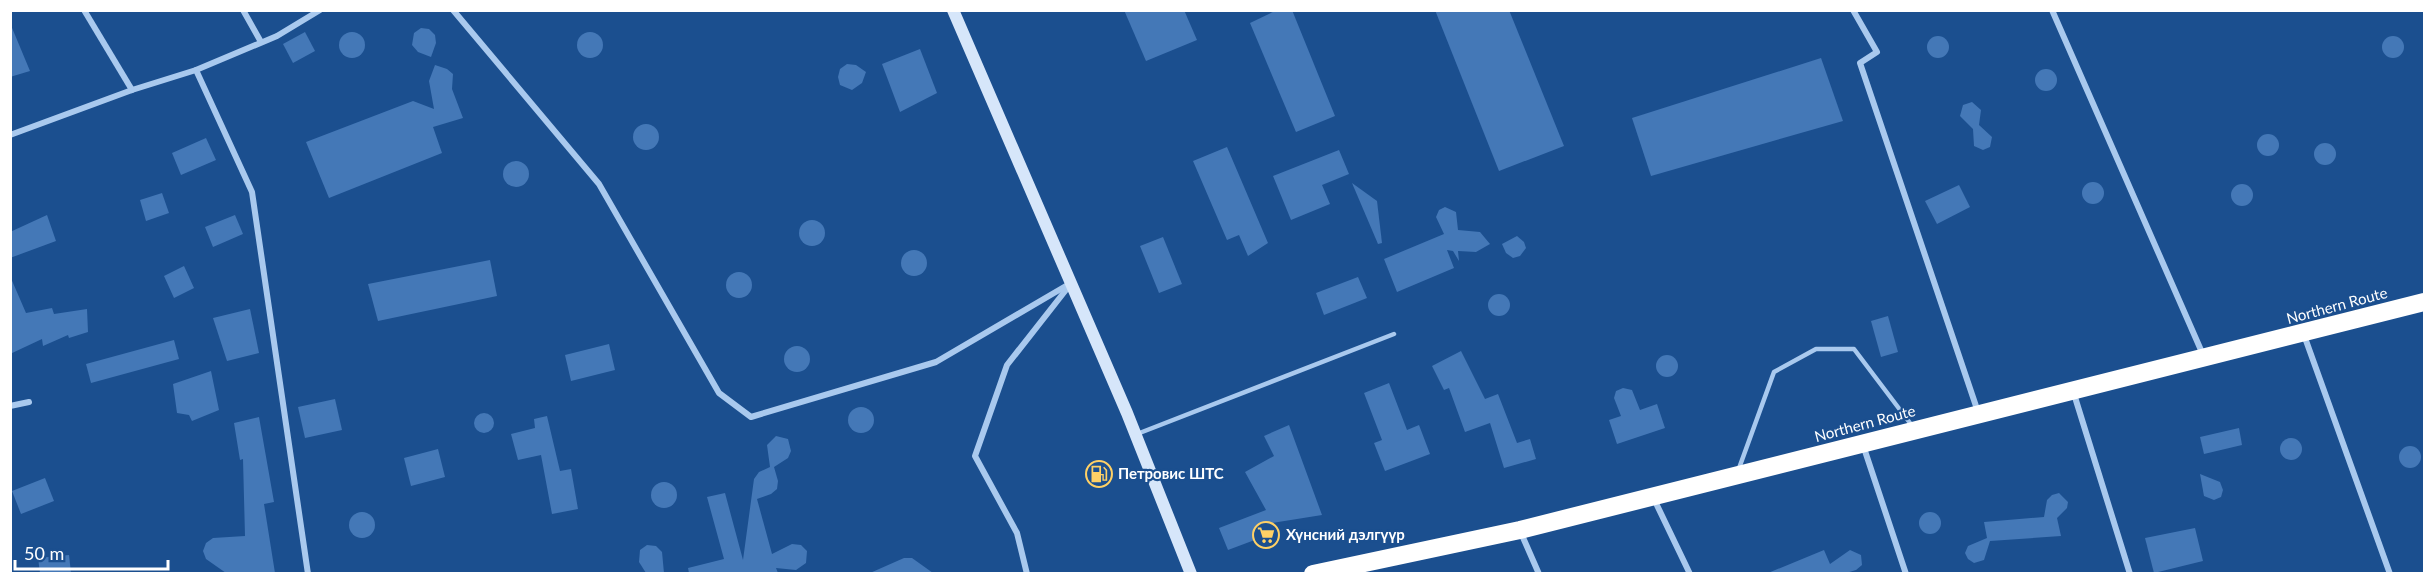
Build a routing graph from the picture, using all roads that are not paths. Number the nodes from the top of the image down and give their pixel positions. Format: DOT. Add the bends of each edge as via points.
graph roads {
  1 [pos="84,10"];
  2 [pos="243,10"];
  3 [pos="320,10"];
  4 [pos="453,10"];
  5 [pos="953,10"];
  6 [pos="1853,10"];
  7 [pos="2052,10"];
  8 [pos="261,42"];
  9 [pos="196,70"];
  10 [pos="132,90"];
  11 [pos="10,135"];
  12 [pos="1072,283"];
  13 [pos="2424,302"];
  14 [pos="1394,334"];
  15 [pos="2304,334"];
  16 [pos="2205,357"];
  17 [pos="2073,391"];
  18 [pos="29,402"];
  19 [pos="10,406"];
  20 [pos="1979,416"];
  21 [pos="1914,429"];
  22 [pos="1136,435"];
  23 [pos="1863,445"];
  24 [pos="1736,475"];
  25 [pos="1652,496"];
  26 [pos="1520,530"];
  27 [pos="1365,568"];
  28 [pos="309,573"];
  29 [pos="1027,573"];
  30 [pos="1191,573"];
  31 [pos="1313,573"];
  32 [pos="1539,573"];
  33 [pos="1690,573"];
  34 [pos="1906,573"];
  35 [pos="2130,573"];
  36 [pos="2390,573"];
  1 -- 10 [label="street"];
  2 -- 8 [label="street"];
  3 -- 8 [label="street"];
  4 -- 12 [label="street" via="598,184 719,393 751,417 936,362"];
  5 -- 12 [label="street"];
  6 -- 20 [label="street" via="1877,52 1860,63"];
  7 -- 16 [label="street"];
  8 -- 9 [label="street"];
  9 -- 10 [label="street"];
  9 -- 28 [label="street" via="252,192"];
  10 -- 11 [label="street"];
  12 -- 22 [label="street"];
  12 -- 29 [label="street" via="1007,364 975,456 1017,533"];
  13 -- 15 [label="highway, Northern Route"];
  14 -- 22 [label="lane"];
  15 -- 16 [label="highway, Northern Route"];
  15 -- 36 [label="street"];
  16 -- 17 [label="highway, Northern Route"];
  17 -- 20 [label="highway, Northern Route"];
  17 -- 35 [label="street"];
  18 -- 19 [label="street"];
  20 -- 21 [label="highway, Northern Route"];
  21 -- 23 [label="highway, Northern Route"];
  21 -- 24 [label="lane" via="1854,349 1816,350 1774,372"];
  22 -- 30 [label="street"];
  23 -- 24 [label="highway, Northern Route"];
  23 -- 34 [label="street"];
  24 -- 25 [label="highway, Northern Route"];
  25 -- 26 [label="highway, Northern Route"];
  25 -- 33 [label="street"];
  26 -- 27 [label="highway, Northern Route"];
  26 -- 32 [label="street"];
  27 -- 31 [label="highway, Northern Route"];
}
